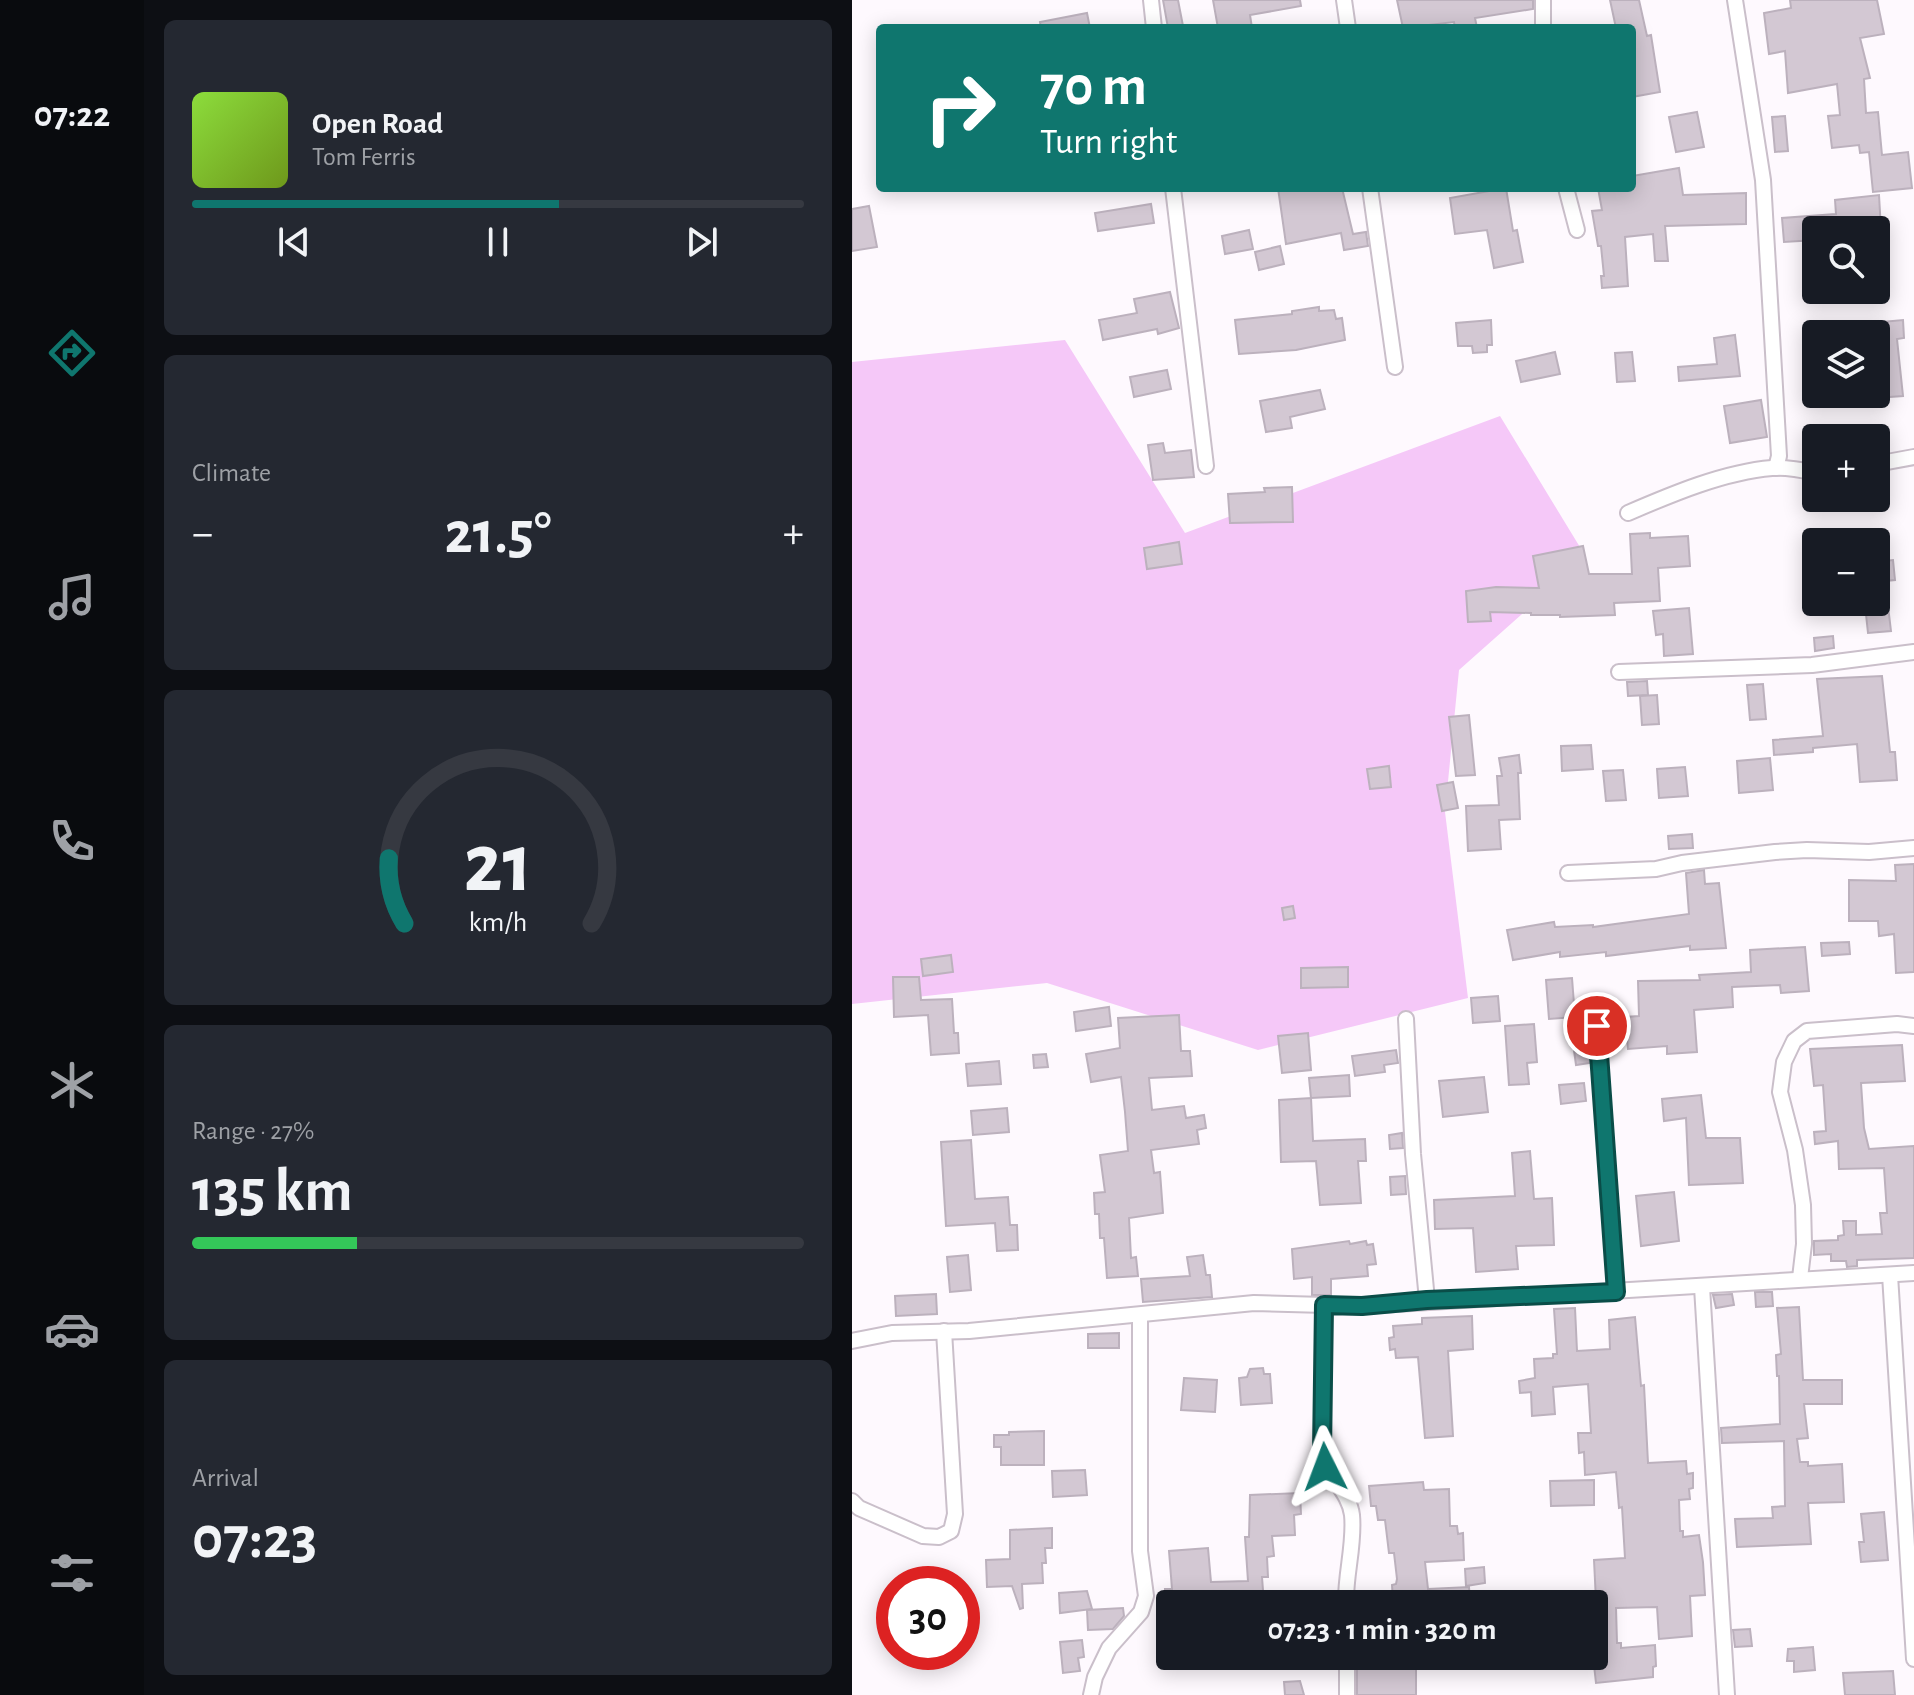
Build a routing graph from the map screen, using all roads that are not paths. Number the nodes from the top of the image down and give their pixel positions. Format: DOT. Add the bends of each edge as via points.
graph roads {
  1 [pos="1151,0"];
  2 [pos="1344,0"];
  3 [pos="1543,0"];
  4 [pos="1735,0"];
  5 [pos="1154,24"];
  6 [pos="1347,24"];
  7 [pos="1543,24"];
  8 [pos="1173,192"];
  9 [pos="1371,192"];
  10 [pos="1567,192"];
  11 [pos="1577,230"];
  12 [pos="1395,367"];
  13 [pos="1914,457"];
  14 [pos="1890,461"];
  15 [pos="1206,466"];
  16 [pos="1776,468"];
  17 [pos="1802,471"];
  18 [pos="1628,513"];
  19 [pos="1914,652"];
  20 [pos="1619,672"];
  21 [pos="1914,848"];
  22 [pos="1568,873"];
  23 [pos="1406,1019"];
  24 [pos="1597,1026"];
  25 [pos="1914,1026"];
  26 [pos="1914,1273"];
  27 [pos="1890,1275"];
  28 [pos="1800,1278"];
  29 [pos="1702,1287"];
  30 [pos="1616,1292"];
  31 [pos="1427,1300"];
  32 [pos="1324,1305"];
  33 [pos="1140,1316"];
  34 [pos="944,1331"];
  35 [pos="852,1341"];
  36 [pos="852,1501"];
  37 [pos="1347,1590"];
  38 [pos="1914,1659"];
  39 [pos="1347,1670"];
  40 [pos="1091,1695"];
  41 [pos="1347,1695"];
  42 [pos="1727,1695"];
  1 -- 5 [label="street"];
  2 -- 6 [label="street"];
  3 -- 7 [label="street"];
  4 -- 16 [label="street" via="1763,180"];
  8 -- 15 [label="street"];
  9 -- 12 [label="street"];
  10 -- 11 [label="street"];
  13 -- 14 [label="street"];
  16 -- 17 [label="street"];
  16 -- 18 [label="street" via="1744,472"];
  19 -- 20 [label="street" via="1798,666"];
  21 -- 22 [label="street" via="1775,852 1656,869"];
  23 -- 31 [label="street"];
  24 -- 30 [label="street"];
  25 -- 28 [label="street" via="1807,1031 1794,1041 1784,1062 1780,1092 1803,1205"];
  26 -- 27 [label="street"];
  27 -- 28 [label="street"];
  27 -- 38 [label="street"];
  28 -- 29 [label="street"];
  29 -- 30 [label="street"];
  29 -- 42 [label="street"];
  30 -- 31 [label="street"];
  31 -- 32 [label="street"];
  32 -- 33 [label="street" via="1254,1303"];
  32 -- 37 [label="street" via="1322,1452 1352,1514"];
  33 -- 34 [label="street"];
  33 -- 40 [label="street" via="1140,1551 1146,1596 1141,1612 1109,1648"];
  34 -- 35 [label="street"];
  34 -- 36 [label="street" via="955,1514 951,1531 923,1536"];
  39 -- 41 [label="street"];
}
